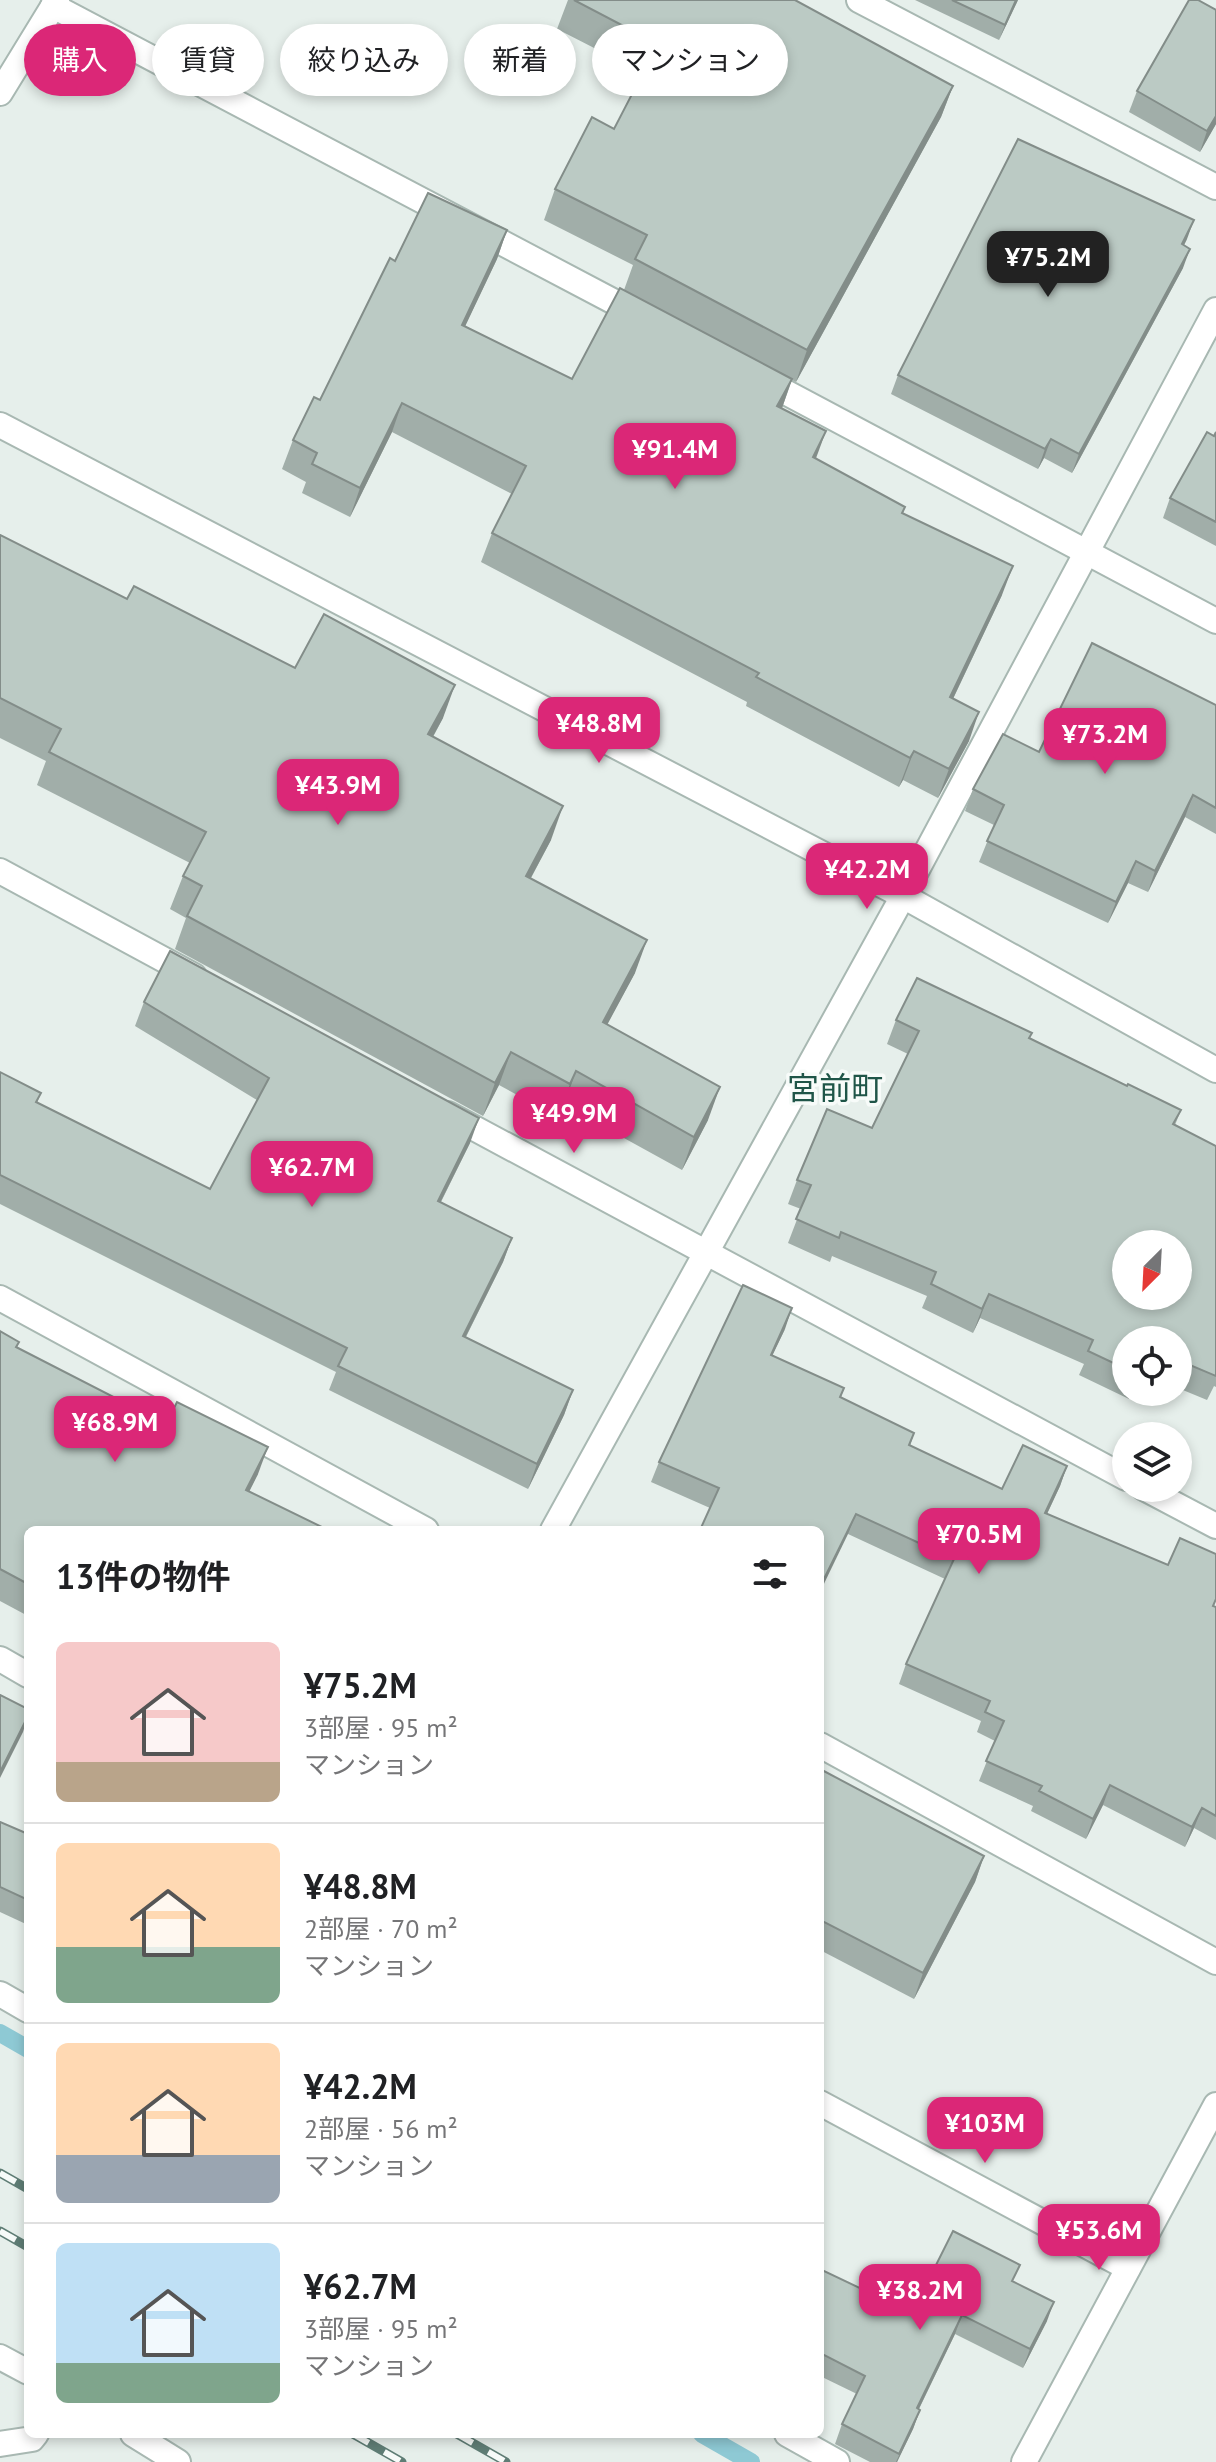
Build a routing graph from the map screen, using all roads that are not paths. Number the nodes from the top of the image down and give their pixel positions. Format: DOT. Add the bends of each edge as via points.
graph roads {
  1 [pos="859,0"];
  2 [pos="55,3"];
  3 [pos="0,93"];
  4 [pos="1216,187"];
  5 [pos="1216,310"];
  6 [pos="668,330"];
  7 [pos="738,367"];
  8 [pos="0,425"];
  9 [pos="1088,551"];
  10 [pos="1216,621"];
  11 [pos="0,871"];
  12 [pos="903,896"];
  13 [pos="208,983"];
  14 [pos="1216,1070"];
  15 [pos="429,1104"];
  16 [pos="706,1254"];
  17 [pos="0,1298"];
  18 [pos="1112,1471"];
  19 [pos="1171,1502"];
  20 [pos="419,1526"];
  21 [pos="555,1526"];
  22 [pos="1216,1526"];
  23 [pos="0,1659"];
  24 [pos="24,1673"];
  25 [pos="824,1747"];
  26 [pos="1216,1962"];
  27 [pos="0,1994"];
  28 [pos="24,2008"];
  29 [pos="824,2105"];
  30 [pos="1216,2105"];
  31 [pos="1128,2268"];
  32 [pos="0,2357"];
  33 [pos="24,2370"];
  34 [pos="33,2438"];
  35 [pos="139,2438"];
  36 [pos="794,2438"];
  37 [pos="0,2444"];
  38 [pos="178,2462"];
  39 [pos="837,2462"];
  40 [pos="1024,2462"];
  1 -- 4 [label="street"];
  2 -- 3 [label="street"];
  2 -- 6 [label="street"];
  5 -- 9 [label="street"];
  7 -- 9 [label="street"];
  8 -- 12 [label="street"];
  9 -- 10 [label="street"];
  9 -- 12 [label="street"];
  11 -- 13 [label="street"];
  12 -- 14 [label="street"];
  12 -- 16 [label="street"];
  15 -- 16 [label="street"];
  16 -- 18 [label="street"];
  16 -- 21 [label="street"];
  17 -- 20 [label="street"];
  19 -- 22 [label="street"];
  23 -- 24 [label="street"];
  25 -- 26 [label="street"];
  27 -- 28 [label="street"];
  29 -- 31 [label="street"];
  30 -- 31 [label="street"];
  31 -- 40 [label="street"];
  32 -- 33 [label="street"];
  34 -- 37 [label="street"];
  35 -- 38 [label="street"];
  36 -- 39 [label="street"];
}
